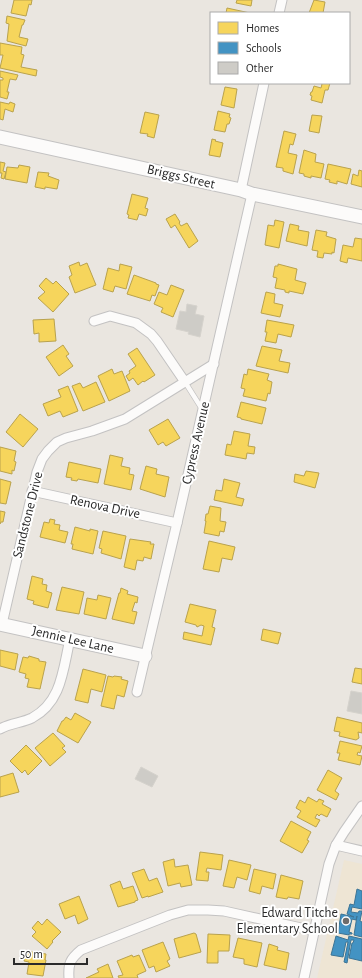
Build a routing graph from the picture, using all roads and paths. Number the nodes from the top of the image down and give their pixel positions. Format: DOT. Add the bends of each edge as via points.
graph roads {
  1 [pos="282,0"];
  2 [pos="279,12"];
  3 [pos="264,84"];
  4 [pos="0,136"];
  5 [pos="246,192"];
  6 [pos="362,217"];
  7 [pos="94,321"];
  8 [pos="214,364"];
  9 [pos="185,382"];
  10 [pos="203,411"];
  11 [pos="32,491"];
  12 [pos="177,523"];
  13 [pos="1,624"];
  14 [pos="70,640"];
  15 [pos="145,656"];
  16 [pos="137,692"];
  17 [pos="0,729"];
  18 [pos="362,806"];
  19 [pos="336,845"];
  20 [pos="362,851"];
  21 [pos="315,931"];
  22 [pos="68,978"];
  23 [pos="304,978"];
  1 -- 2 [label="street"];
  3 -- 5 [label="street, Cypress Avenue"];
  4 -- 5 [label="street, Briggs Street"];
  5 -- 6 [label="street, Briggs Street"];
  5 -- 8 [label="street, Cypress Avenue"];
  7 -- 9 [label="street" via="110,316 136,323 157,341"];
  8 -- 9 [label="street, Sandstone Drive"];
  8 -- 10 [label="street, Cypress Avenue"];
  9 -- 10 [label="lane"];
  9 -- 11 [label="street, Sandstone Drive" via="125,418 57,442 42,459"];
  10 -- 12 [label="street, Cypress Avenue"];
  11 -- 12 [label="street, Renova Drive"];
  11 -- 13 [label="street, Sandstone Drive"];
  12 -- 15 [label="street, Cypress Avenue"];
  13 -- 14 [label="street, Jennie Lee Lane"];
  14 -- 15 [label="street, Jennie Lee Lane"];
  14 -- 17 [label="street" via="53,700 32,718"];
  15 -- 16 [label="street, Cypress Avenue"];
  18 -- 19 [label="street"];
  19 -- 20 [label="street"];
  19 -- 21 [label="street" via="329,864"];
  21 -- 22 [label="street" via="224,911 188,910 81,950 73,957 68,967"];
  21 -- 23 [label="street"];
}
